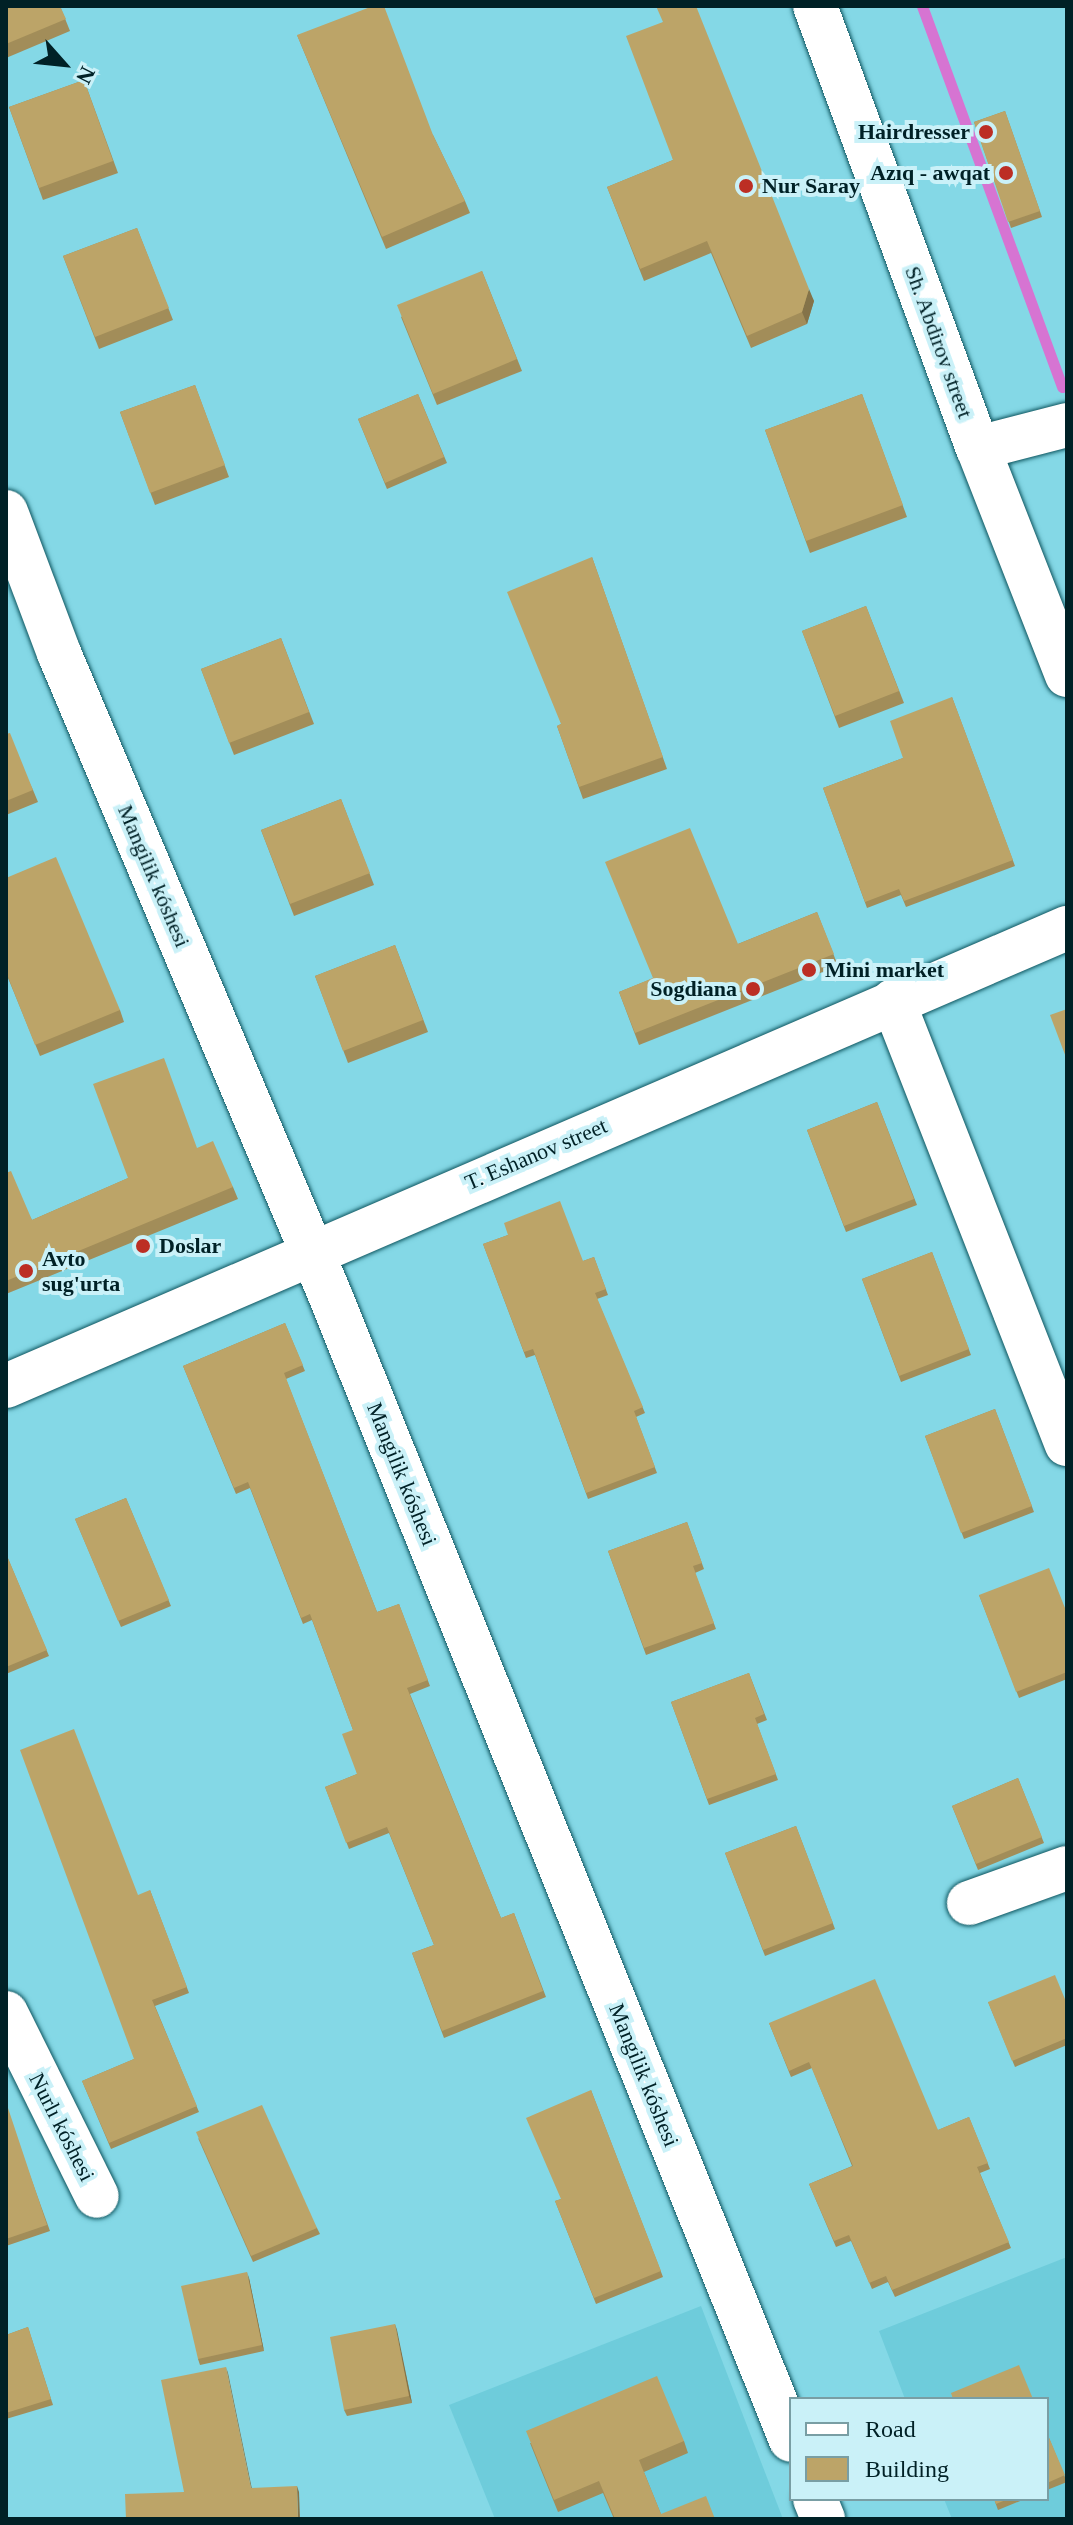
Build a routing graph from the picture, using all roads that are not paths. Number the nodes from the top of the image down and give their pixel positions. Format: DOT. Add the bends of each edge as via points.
graph roads {
  1 [pos="815,6"];
  2 [pos="1067,425"];
  3 [pos="978,448"];
  4 [pos="6,512"];
  5 [pos="1067,675"];
  6 [pos="1067,928"];
  7 [pos="893,1001"];
  8 [pos="312,1250"];
  9 [pos="6,1386"];
  10 [pos="1067,1444"];
  11 [pos="1067,1868"];
  12 [pos="969,1903"];
  13 [pos="6,2013"];
  14 [pos="97,2196"];
  15 [pos="789,2435"];
  1 -- 3 [label="street, Sh. Abdirov street"];
  2 -- 3 [label="street"];
  3 -- 5 [label="street, Sh. Abdirov street"];
  4 -- 8 [label="street, Mangilik kóshesi" via="59,653"];
  6 -- 7 [label="street, T. Eshanov street"];
  7 -- 8 [label="street, T. Eshanov street"];
  7 -- 10 [label="street"];
  8 -- 9 [label="street, T. Eshanov street"];
  8 -- 15 [label="street, Mangilik kóshesi"];
  11 -- 12 [label="street"];
  13 -- 14 [label="street, Nurlı kóshesi"];
}
